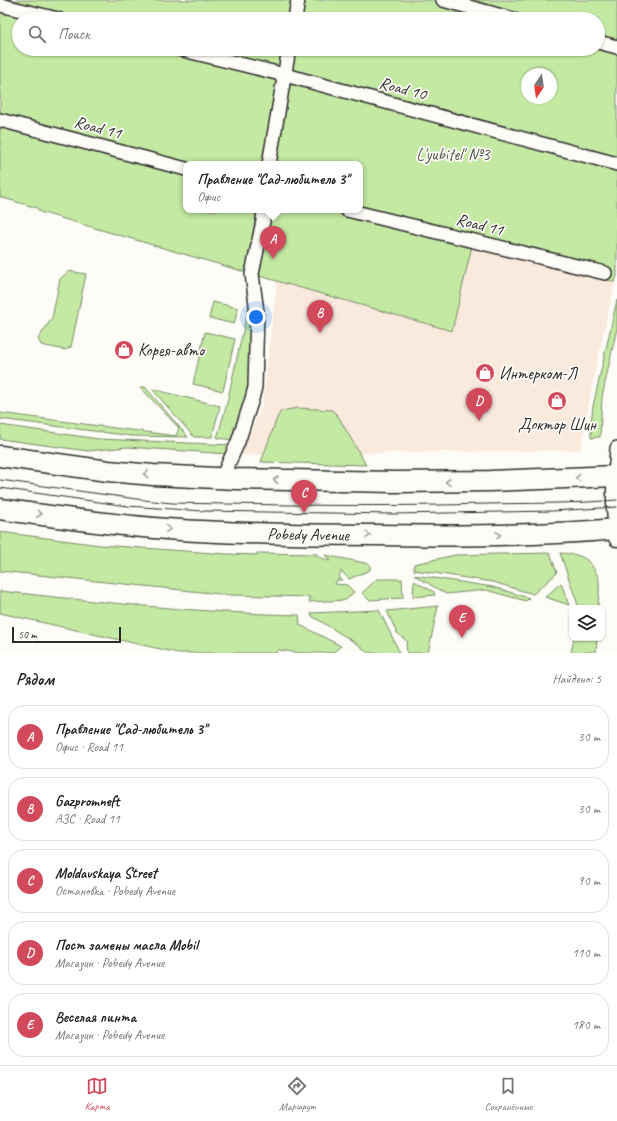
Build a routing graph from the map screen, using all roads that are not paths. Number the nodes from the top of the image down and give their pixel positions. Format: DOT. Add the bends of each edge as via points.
graph roads {
  1 [pos="298,0"];
  2 [pos="443,0"];
  3 [pos="0,4"];
  4 [pos="31,12"];
  5 [pos="296,12"];
  6 [pos="487,12"];
  7 [pos="605,44"];
  8 [pos="617,47"];
  9 [pos="208,56"];
  10 [pos="288,56"];
  11 [pos="285,75"];
  12 [pos="0,120"];
  13 [pos="270,161"];
  14 [pos="617,164"];
  15 [pos="183,168"];
  16 [pos="264,213"];
  17 [pos="359,213"];
  18 [pos="605,273"];
  19 [pos="617,448"];
  20 [pos="0,456"];
  21 [pos="616,476"];
  22 [pos="222,478"];
  23 [pos="0,509"];
  24 [pos="617,532"];
  1 -- 5 [label="street"];
  2 -- 6 [label="street"];
  3 -- 4 [label="street"];
  7 -- 8 [label="street"];
  9 -- 11 [label="street, Road 10"];
  10 -- 11 [label="street"];
  11 -- 13 [label="street"];
  11 -- 14 [label="street, Road 10"];
  12 -- 15 [label="street, Road 11"];
  16 -- 22 [label="street" via="252,274 257,312 255,387 238,442"];
  17 -- 18 [label="street, Road 11"];
  19 -- 21 [label="street"];
  22 -- 20 [label="main road, one-way" via="108,471"];
  21 -- 22 [label="main road, one-way" via="403,482"];
  21 -- 24 [label="street"];
  23 -- 24 [label="main road, Pobedy Avenue, one-way" via="166,529 243,533 422,536"];
}
